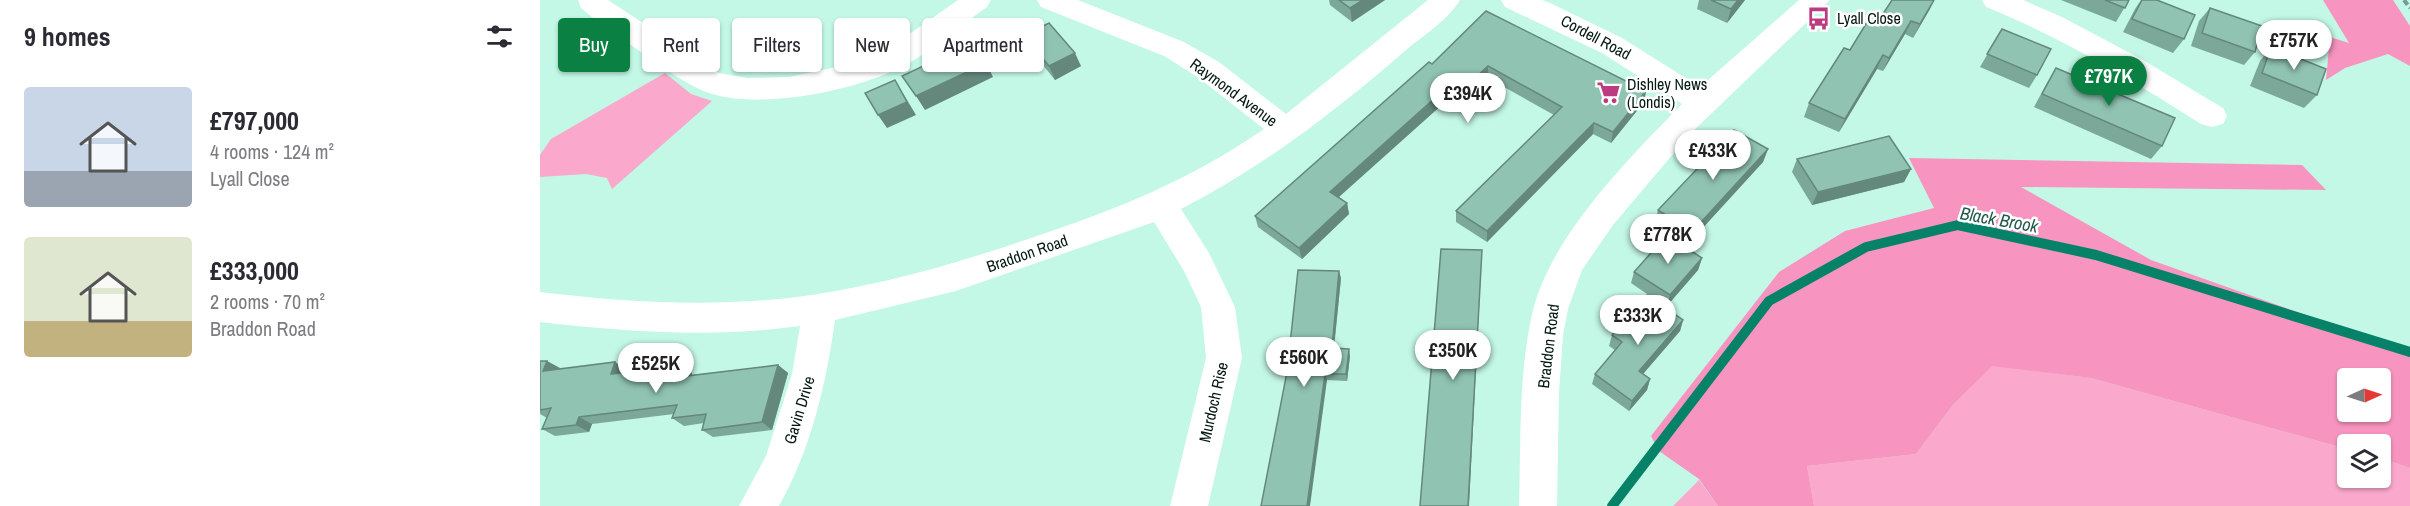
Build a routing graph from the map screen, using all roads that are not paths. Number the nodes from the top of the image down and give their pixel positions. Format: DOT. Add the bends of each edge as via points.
graph roads {
  1 [pos="976,0"];
  2 [pos="1446,0"];
  3 [pos="1515,0"];
  4 [pos="1816,0"];
  5 [pos="1996,0"];
  6 [pos="591,1"];
  7 [pos="1069,3"];
  8 [pos="612,18"];
  9 [pos="630,30"];
  10 [pos="1702,103"];
  11 [pos="2212,116"];
  12 [pos="1284,128"];
  13 [pos="1160,204"];
  14 [pos="540,307"];
  15 [pos="820,308"];
  16 [pos="758,506"];
  17 [pos="1189,506"];
  18 [pos="1538,506"];
  1 -- 9 [label="street" via="895,58 860,72 789,88 747,89 711,82"];
  2 -- 12 [label="street, Braddon Road" via="1361,74"];
  3 -- 10 [label="street, Cordell Road" via="1600,37"];
  4 -- 10 [label="street, Braddon Road"];
  5 -- 11 [label="street" via="2178,80"];
  6 -- 8 [label="street"];
  7 -- 12 [label="street, Raymond Avenue" via="1174,49 1209,70"];
  10 -- 18 [label="street, Braddon Road" via="1652,155 1590,230 1558,285 1549,316 1544,359"];
  12 -- 13 [label="street, Braddon Road" via="1219,172"];
  13 -- 15 [label="street, Braddon Road" via="952,278"];
  13 -- 17 [label="street, Murdoch Rise" via="1197,263 1218,307 1224,358"];
  14 -- 15 [label="street, Braddon Road" via="654,317 728,316"];
  15 -- 16 [label="street, Gavin Drive" via="810,374 783,463"];
}
